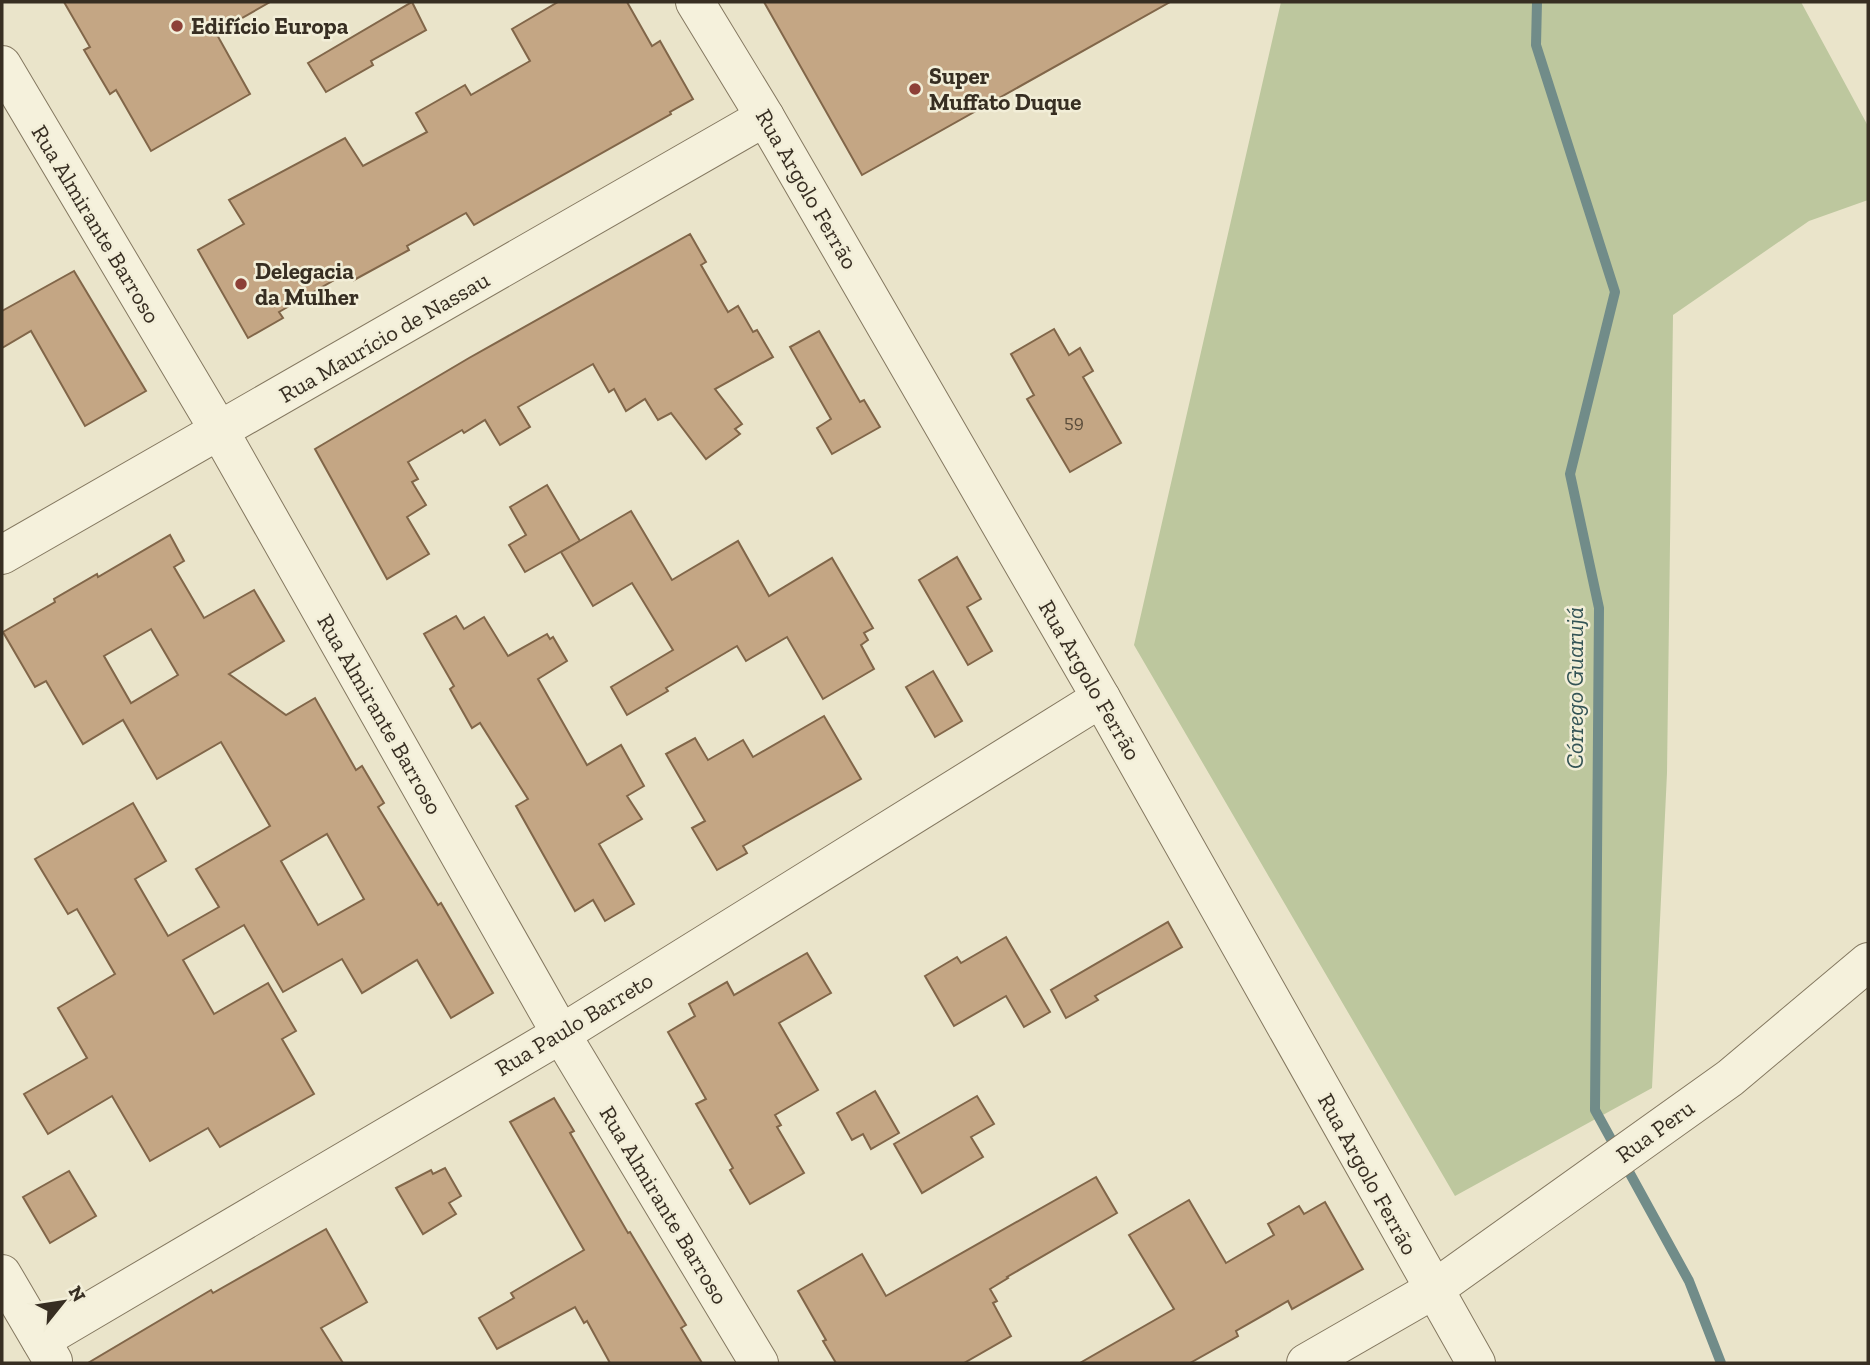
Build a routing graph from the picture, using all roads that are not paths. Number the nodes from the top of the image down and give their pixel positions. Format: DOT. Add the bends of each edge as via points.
graph roads {
  1 [pos="695,2"];
  2 [pos="2,65"];
  3 [pos="765,117"];
  4 [pos="220,432"];
  5 [pos="2,555"];
  6 [pos="1101,698"];
  7 [pos="1868,962"];
  8 [pos="561,1034"];
  9 [pos="2,1274"];
  10 [pos="1433,1290"];
  11 [pos="48,1352"];
  12 [pos="759,1363"];
  13 [pos="1306,1363"];
  14 [pos="1476,1363"];
  1 -- 3 [label="street, Rua Argolo Ferrão"];
  2 -- 4 [label="street, Rua Almirante Barroso"];
  3 -- 4 [label="street, Rua Maurício de Nassau"];
  3 -- 6 [label="street, Rua Argolo Ferrão"];
  4 -- 5 [label="street, Rua Maurício de Nassau"];
  4 -- 8 [label="street, Rua Almirante Barroso"];
  6 -- 8 [label="street, Rua Paulo Barreto"];
  6 -- 10 [label="street, Rua Argolo Ferrão"];
  7 -- 10 [label="street, Rua Peru" via="1730,1078"];
  8 -- 11 [label="street, Rua Paulo Barreto"];
  8 -- 12 [label="street, Rua Almirante Barroso"];
  9 -- 11 [label="street"];
  10 -- 13 [label="street, Rua Peru"];
  10 -- 14 [label="street, Rua Argolo Ferrão"];
}
